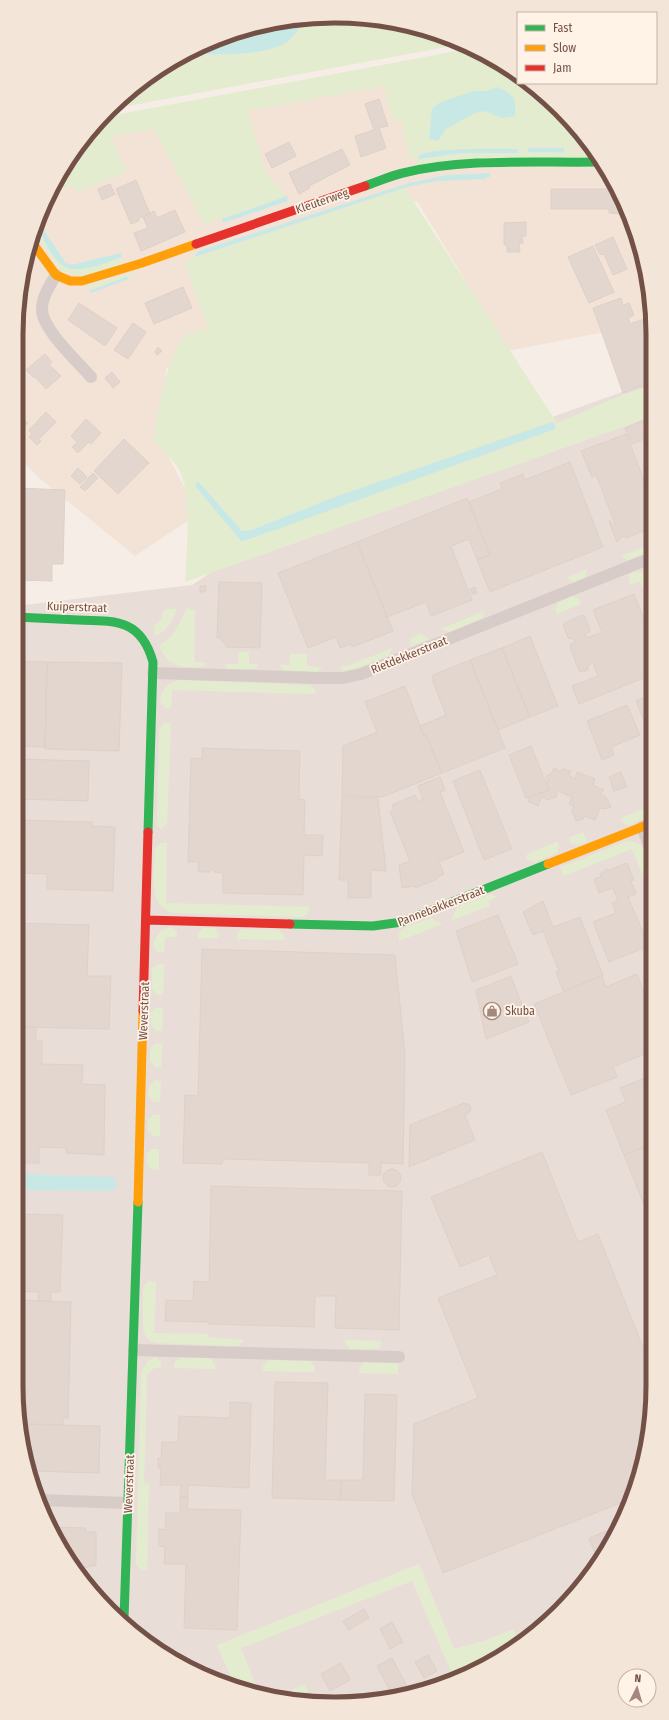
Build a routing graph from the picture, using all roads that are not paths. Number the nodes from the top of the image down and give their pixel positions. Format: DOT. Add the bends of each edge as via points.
graph roads {
  1 [pos="595,162"];
  2 [pos="36,248"];
  3 [pos="56,275"];
  4 [pos="91,377"];
  5 [pos="646,561"];
  6 [pos="23,617"];
  7 [pos="153,673"];
  8 [pos="646,825"];
  9 [pos="146,920"];
  10 [pos="134,1350"];
  11 [pos="399,1357"];
  12 [pos="45,1500"];
  13 [pos="128,1503"];
  14 [pos="124,1615"];
  1 -- 3 [label="street, Kleuterweg" via="469,163 425,168 82,281 70,281"];
  2 -- 3 [label="street"];
  3 -- 4 [label="street" via="46,294 42,316 47,327"];
  5 -- 7 [label="street, Rietdekkerstraat" via="361,674 343,678 318,678"];
  6 -- 7 [label="street, Kuiperstraat" via="98,619 127,625 141,635 149,647"];
  7 -- 9 [label="street, Weverstraat"];
  8 -- 9 [label="street, Pannebakkerstraat" via="402,922 373,926"];
  9 -- 10 [label="street, Weverstraat"];
  10 -- 11 [label="street"];
  10 -- 13 [label="street, Weverstraat"];
  12 -- 13 [label="street"];
  13 -- 14 [label="street, Weverstraat"];
}
